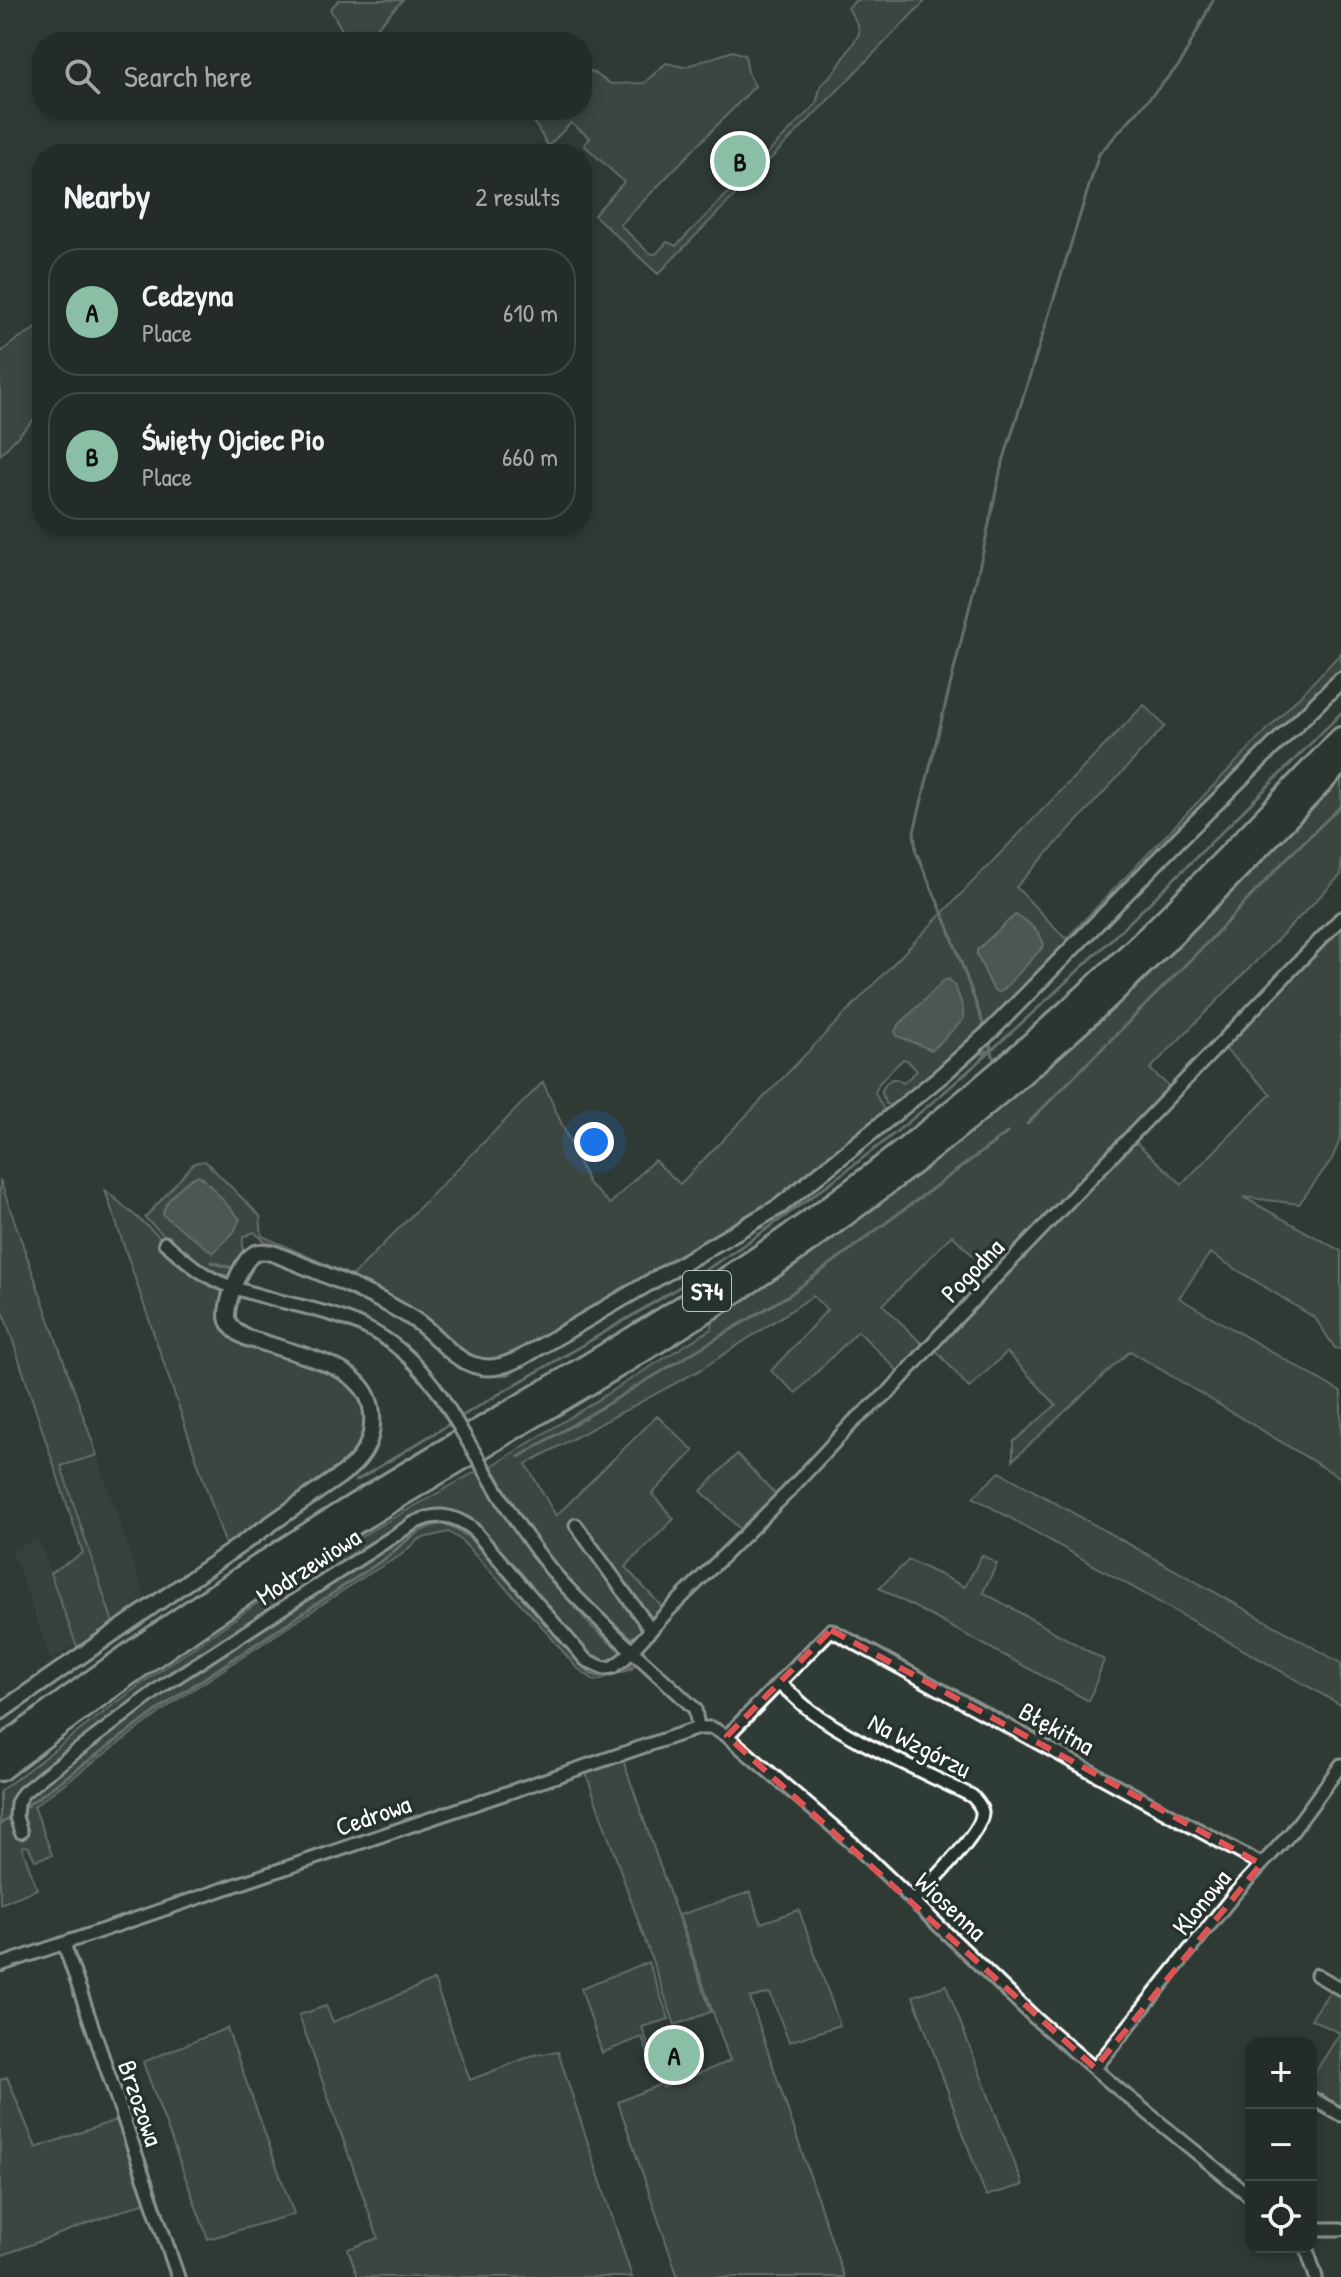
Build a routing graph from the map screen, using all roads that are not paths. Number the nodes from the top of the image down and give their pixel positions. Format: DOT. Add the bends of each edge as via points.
graph roads {
  1 [pos="1341,680"];
  2 [pos="1341,738"];
  3 [pos="1341,762"];
  4 [pos="1341,918"];
  5 [pos="165,1243"];
  6 [pos="234,1288"];
  7 [pos="576,1525"];
  8 [pos="651,1630"];
  9 [pos="632,1649"];
  10 [pos="779,1683"];
  11 [pos="0,1712"];
  12 [pos="698,1728"];
  13 [pos="727,1736"];
  14 [pos="0,1749"];
  15 [pos="1341,1765"];
  16 [pos="0,1770"];
  17 [pos="21,1832"];
  18 [pos="1261,1864"];
  19 [pos="914,1901"];
  20 [pos="64,1944"];
  21 [pos="0,1965"];
  22 [pos="1317,1975"];
  23 [pos="1341,1989"];
  24 [pos="1095,2068"];
  25 [pos="1317,2101"];
  26 [pos="1341,2115"];
  27 [pos="1245,2192"];
  28 [pos="1317,2229"];
  29 [pos="1341,2229"];
  30 [pos="1308,2253"];
  31 [pos="178,2277"];
  32 [pos="1316,2277"];
  1 -- 6 [label="street" via="941,1076 780,1206 521,1358 498,1367 473,1365 396,1309 268,1252 246,1261"];
  2 -- 14 [label="highway, S74" via="1105,977 978,1090 865,1179 666,1318 242,1576"];
  3 -- 16 [label="highway, S74" via="1106,999 874,1194 676,1331 228,1605"];
  4 -- 8 [label="street, Pogodna" via="890,1391 853,1422"];
  5 -- 6 [label="street" via="201,1272"];
  6 -- 9 [label="street, bridge" via="337,1315 398,1346 441,1396 528,1540 584,1605"];
  6 -- 11 [label="street" via="227,1313 235,1331 337,1367 360,1384 372,1417 366,1449 341,1475"];
  7 -- 8 [label="street"];
  8 -- 9 [label="street, Pogodna"];
  9 -- 12 [label="street" via="695,1709"];
  9 -- 17 [label="street, Modrzewiowa" via="613,1667 586,1660 472,1528 447,1516 428,1517 164,1685 23,1793 16,1813"];
  10 -- 13 [label="street"];
  10 -- 18 [label="street, Błękitna" via="831,1630"];
  10 -- 19 [label="street, Na Wzgórzu" via="830,1723 979,1804 983,1813 971,1839"];
  12 -- 13 [label="street, Wiosenna"];
  12 -- 20 [label="street, Cedrowa"];
  13 -- 19 [label="street, Wiosenna"];
  15 -- 18 [label="street, Klonowa"];
  18 -- 24 [label="street, Klonowa"];
  19 -- 24 [label="street, Wiosenna"];
  20 -- 21 [label="street, Cedrowa"];
  20 -- 31 [label="street, Brzozowa"];
  22 -- 23 [label="street"];
  24 -- 27 [label="street, Wiosenna"];
  25 -- 26 [label="street"];
  28 -- 29 [label="street"];
  30 -- 32 [label="street"];
}
